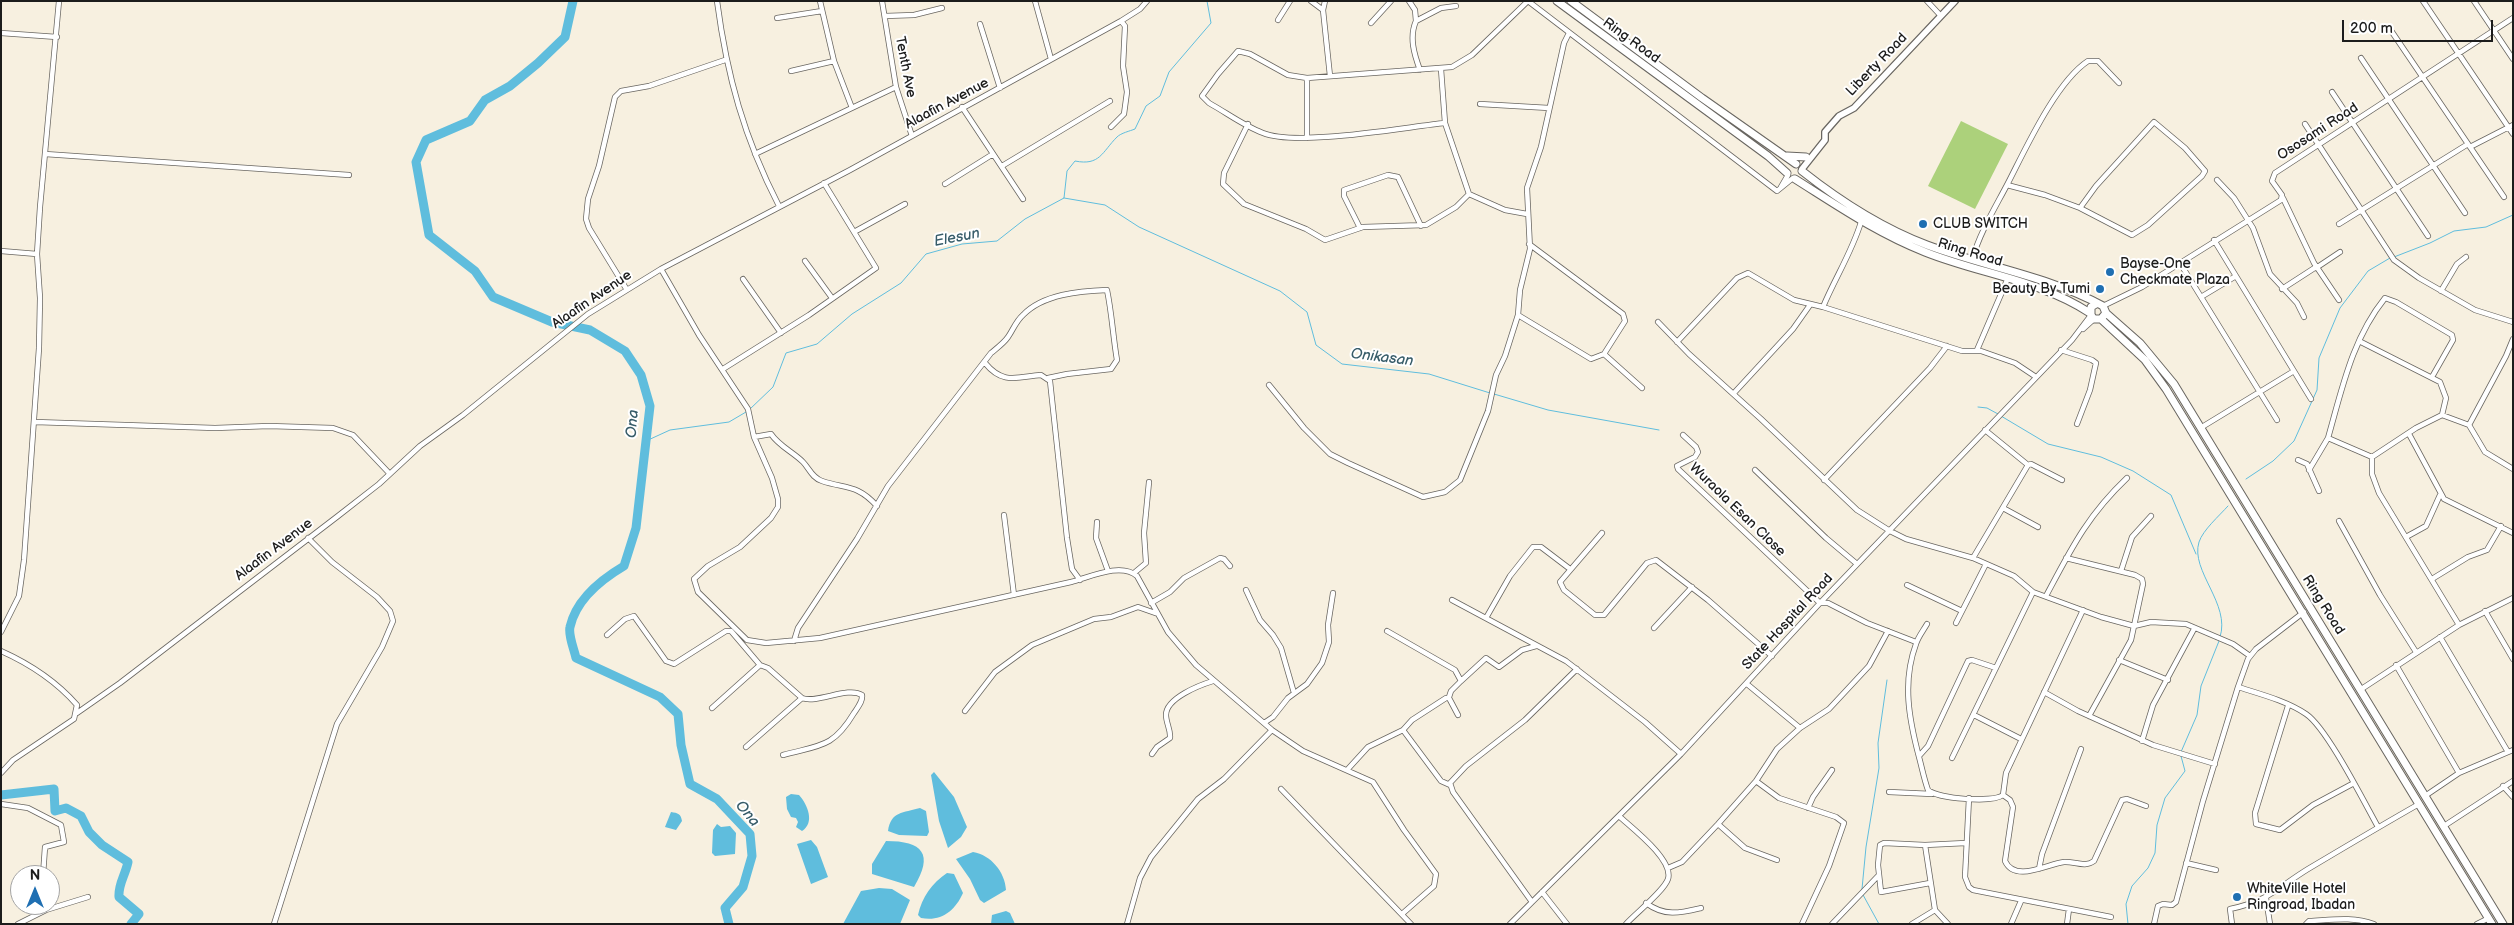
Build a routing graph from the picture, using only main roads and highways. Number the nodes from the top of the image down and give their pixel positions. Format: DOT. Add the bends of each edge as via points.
graph roads {
  1 [pos="1557,1"];
  2 [pos="1571,1"];
  3 [pos="1782,155"];
  4 [pos="1809,155"];
  5 [pos="1800,167"];
  6 [pos="1791,176"];
  7 [pos="2098,312"];
  8 [pos="2491,921"];
  9 [pos="2503,924"];
  1 -- 6 [label="main road, Ring Road"];
  2 -- 3 [label="main road, Ring Road"];
  3 -- 4 [label="main road"];
  3 -- 5 [label="main road, Ring Road"];
  5 -- 6 [label="main road" via="1800,176"];
  5 -- 6 [label="main road" via="1790,166"];
  5 -- 7 [label="main road, Ring Road" via="1836,196 1896,232 1972,260 2045,280"];
  6 -- 7 [label="main road, Ring Road" via="1861,222 1926,252 2057,294"];
  7 -- 8 [label="main road, Ring Road" via="2146,360 2158,377"];
  7 -- 9 [label="main road, Ring Road" via="2152,355 2174,384"];
}
